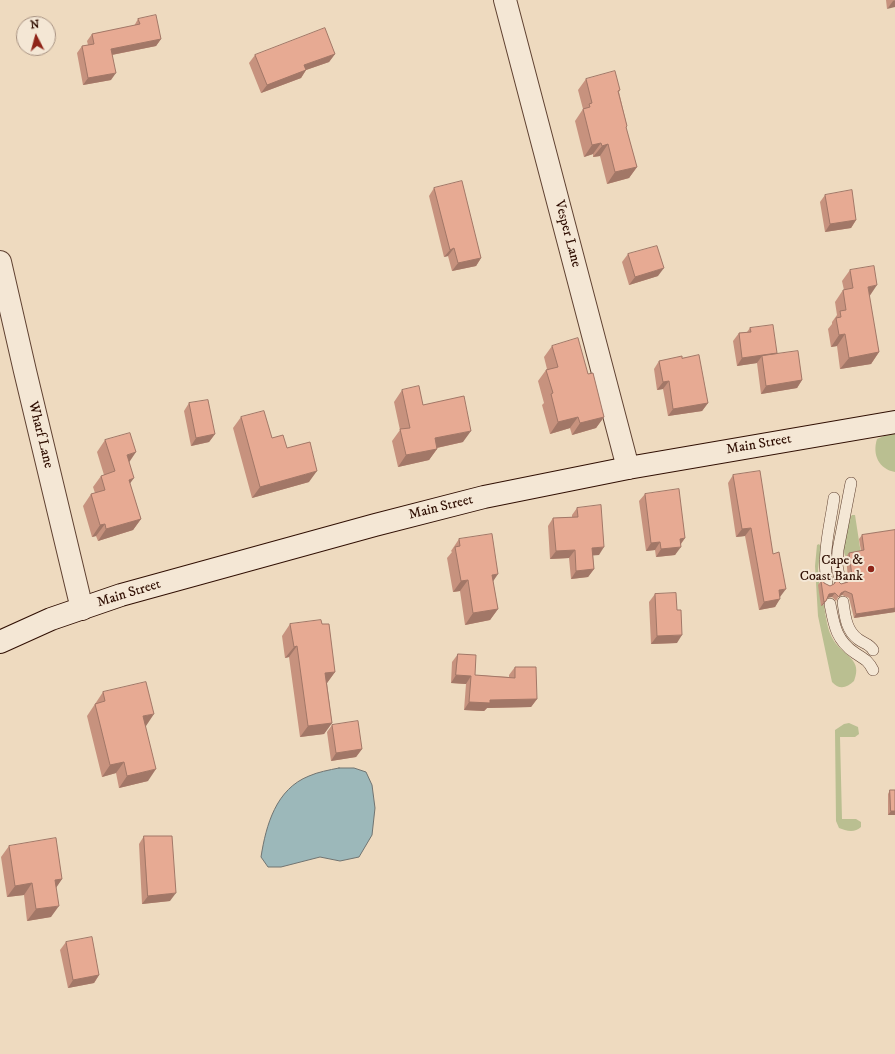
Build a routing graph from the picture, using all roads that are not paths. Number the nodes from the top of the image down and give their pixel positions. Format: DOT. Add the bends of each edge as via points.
graph roads {
  1 [pos="505,0"];
  2 [pos="0,262"];
  3 [pos="895,422"];
  4 [pos="628,468"];
  5 [pos="851,483"];
  6 [pos="834,498"];
  7 [pos="840,581"];
  8 [pos="827,583"];
  9 [pos="843,602"];
  10 [pos="830,604"];
  11 [pos="82,609"];
  12 [pos="0,642"];
  13 [pos="873,650"];
  14 [pos="873,670"];
  1 -- 4 [label="main road, Vesper Lane"];
  2 -- 11 [label="main road, Wharf Lane"];
  3 -- 4 [label="main road, Main Street"];
  4 -- 11 [label="main road, Main Street" via="491,496 375,525 128,593"];
  5 -- 7 [label="lane" via="838,550"];
  6 -- 8 [label="lane" via="825,556"];
  9 -- 13 [label="lane" via="850,631"];
  10 -- 14 [label="lane" via="836,632 848,647 866,659"];
  11 -- 12 [label="main road, Main Street"];
}
